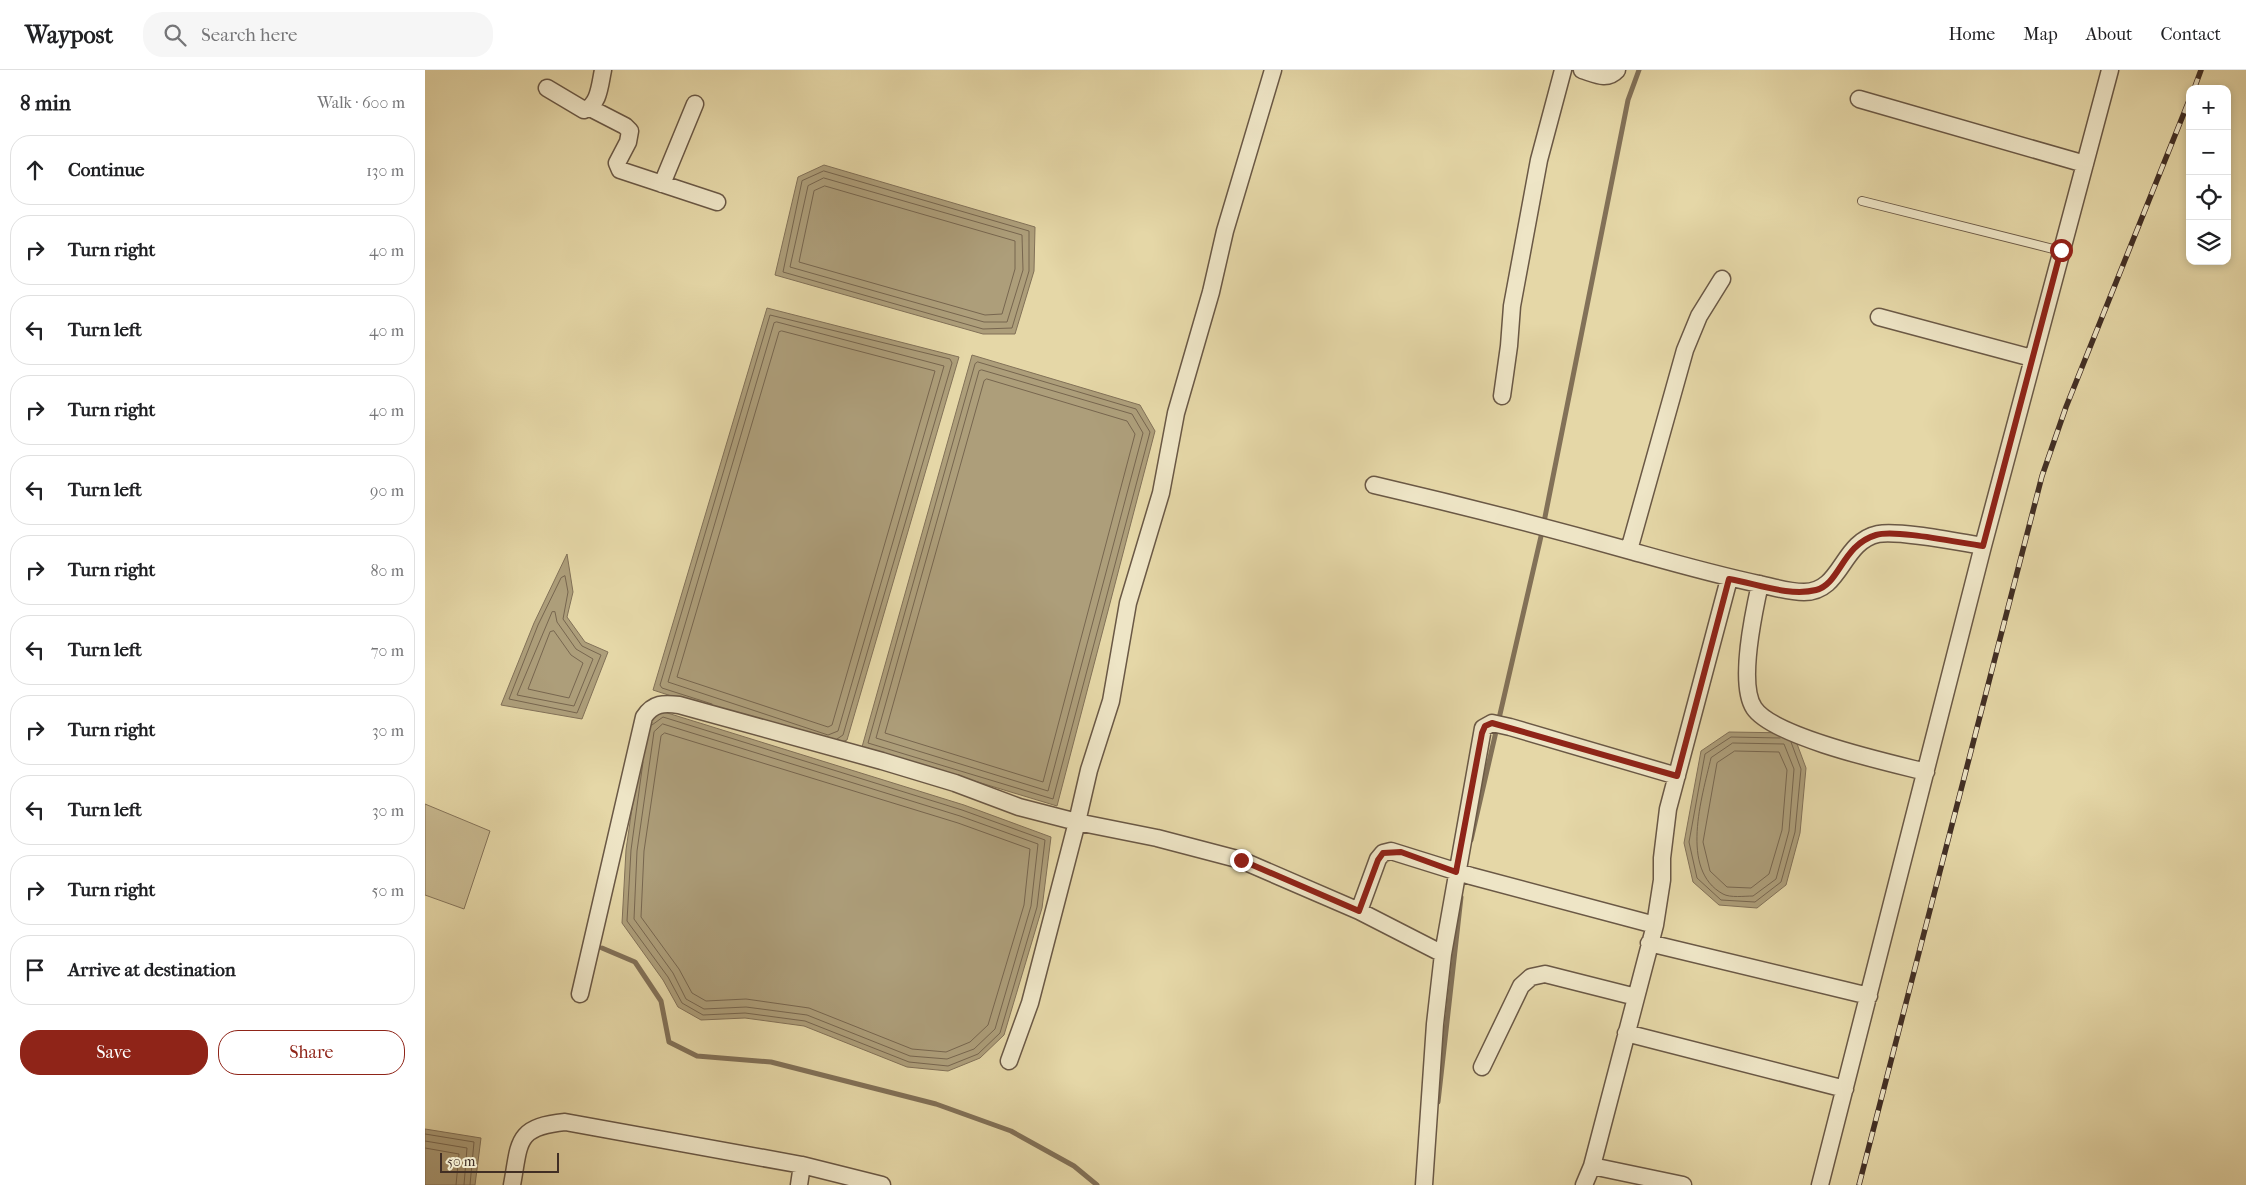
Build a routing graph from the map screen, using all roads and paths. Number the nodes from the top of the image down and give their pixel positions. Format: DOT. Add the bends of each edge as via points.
graph roads {
  1 [pos="603,70"];
  2 [pos="1273,70"];
  3 [pos="1563,70"];
  4 [pos="1582,70"];
  5 [pos="1617,70"];
  6 [pos="2110,70"];
  7 [pos="547,88"];
  8 [pos="1859,99"];
  9 [pos="695,104"];
  10 [pos="590,108"];
  11 [pos="2085,164"];
  12 [pos="662,184"];
  13 [pos="1862,200"];
  14 [pos="717,202"];
  15 [pos="2061,250"];
  16 [pos="1722,279"];
  17 [pos="1879,317"];
  18 [pos="2032,358"];
  19 [pos="1502,396"];
  20 [pos="1374,485"];
  21 [pos="1983,546"];
  22 [pos="1629,550"];
  23 [pos="1729,579"];
  24 [pos="1760,584"];
  25 [pos="1927,772"];
  26 [pos="1677,776"];
  27 [pos="1077,822"];
  28 [pos="1462,874"];
  29 [pos="1359,911"];
  30 [pos="1655,925"];
  31 [pos="1649,943"];
  32 [pos="1443,954"];
  33 [pos="580,994"];
  34 [pos="1869,996"];
  35 [pos="1636,997"];
  36 [pos="1626,1033"];
  37 [pos="1009,1061"];
  38 [pos="1482,1068"];
  39 [pos="1845,1089"];
  40 [pos="802,1165"];
  41 [pos="1592,1166"];
  42 [pos="512,1185"];
  43 [pos="799,1185"];
  44 [pos="882,1185"];
  45 [pos="1423,1185"];
  46 [pos="1584,1185"];
  47 [pos="1683,1185"];
  48 [pos="1820,1185"];
  1 -- 10 [label="street" via="595,102"];
  2 -- 27 [label="street" via="1175,413 1161,493 1128,603 1111,701 1089,770"];
  3 -- 19 [label="street" via="1539,160 1512,306"];
  4 -- 5 [label="street" via="1600,76"];
  6 -- 11 [label="street"];
  7 -- 10 [label="street" via="584,110"];
  8 -- 11 [label="street"];
  9 -- 12 [label="street"];
  10 -- 12 [label="street" via="629,131 628,142 617,163 620,170"];
  11 -- 15 [label="street"];
  12 -- 14 [label="street"];
  13 -- 15 [label="lane"];
  15 -- 18 [label="street"];
  16 -- 22 [label="street" via="1699,316 1685,350"];
  17 -- 18 [label="street"];
  18 -- 21 [label="street"];
  20 -- 22 [label="street"];
  21 -- 24 [label="street" via="1878,534 1852,549 1830,582 1818,590 1787,590"];
  21 -- 25 [label="street"];
  22 -- 23 [label="street"];
  23 -- 24 [label="street"];
  23 -- 26 [label="street"];
  24 -- 25 [label="street" via="1747,662 1753,707 1769,722 1839,750"];
  25 -- 34 [label="street"];
  26 -- 28 [label="street" via="1496,724 1485,726"];
  26 -- 30 [label="street" via="1664,835"];
  27 -- 29 [label="street" via="1241,860"];
  27 -- 33 [label="street" via="1019,807 882,761 679,705 658,704 644,717"];
  27 -- 37 [label="street" via="1030,1003"];
  28 -- 29 [label="street" via="1401,852 1383,853"];
  28 -- 30 [label="street"];
  28 -- 32 [label="street"];
  29 -- 32 [label="street"];
  30 -- 31 [label="street"];
  31 -- 34 [label="street"];
  31 -- 35 [label="street"];
  32 -- 45 [label="street"];
  34 -- 39 [label="street"];
  35 -- 36 [label="street"];
  35 -- 38 [label="street" via="1545,974 1531,977 1521,986"];
  36 -- 39 [label="street"];
  36 -- 41 [label="street"];
  39 -- 48 [label="street"];
  40 -- 42 [label="street" via="565,1122 532,1129 520,1139"];
  40 -- 43 [label="street"];
  40 -- 44 [label="street"];
  41 -- 46 [label="street"];
  41 -- 47 [label="street"];
}
